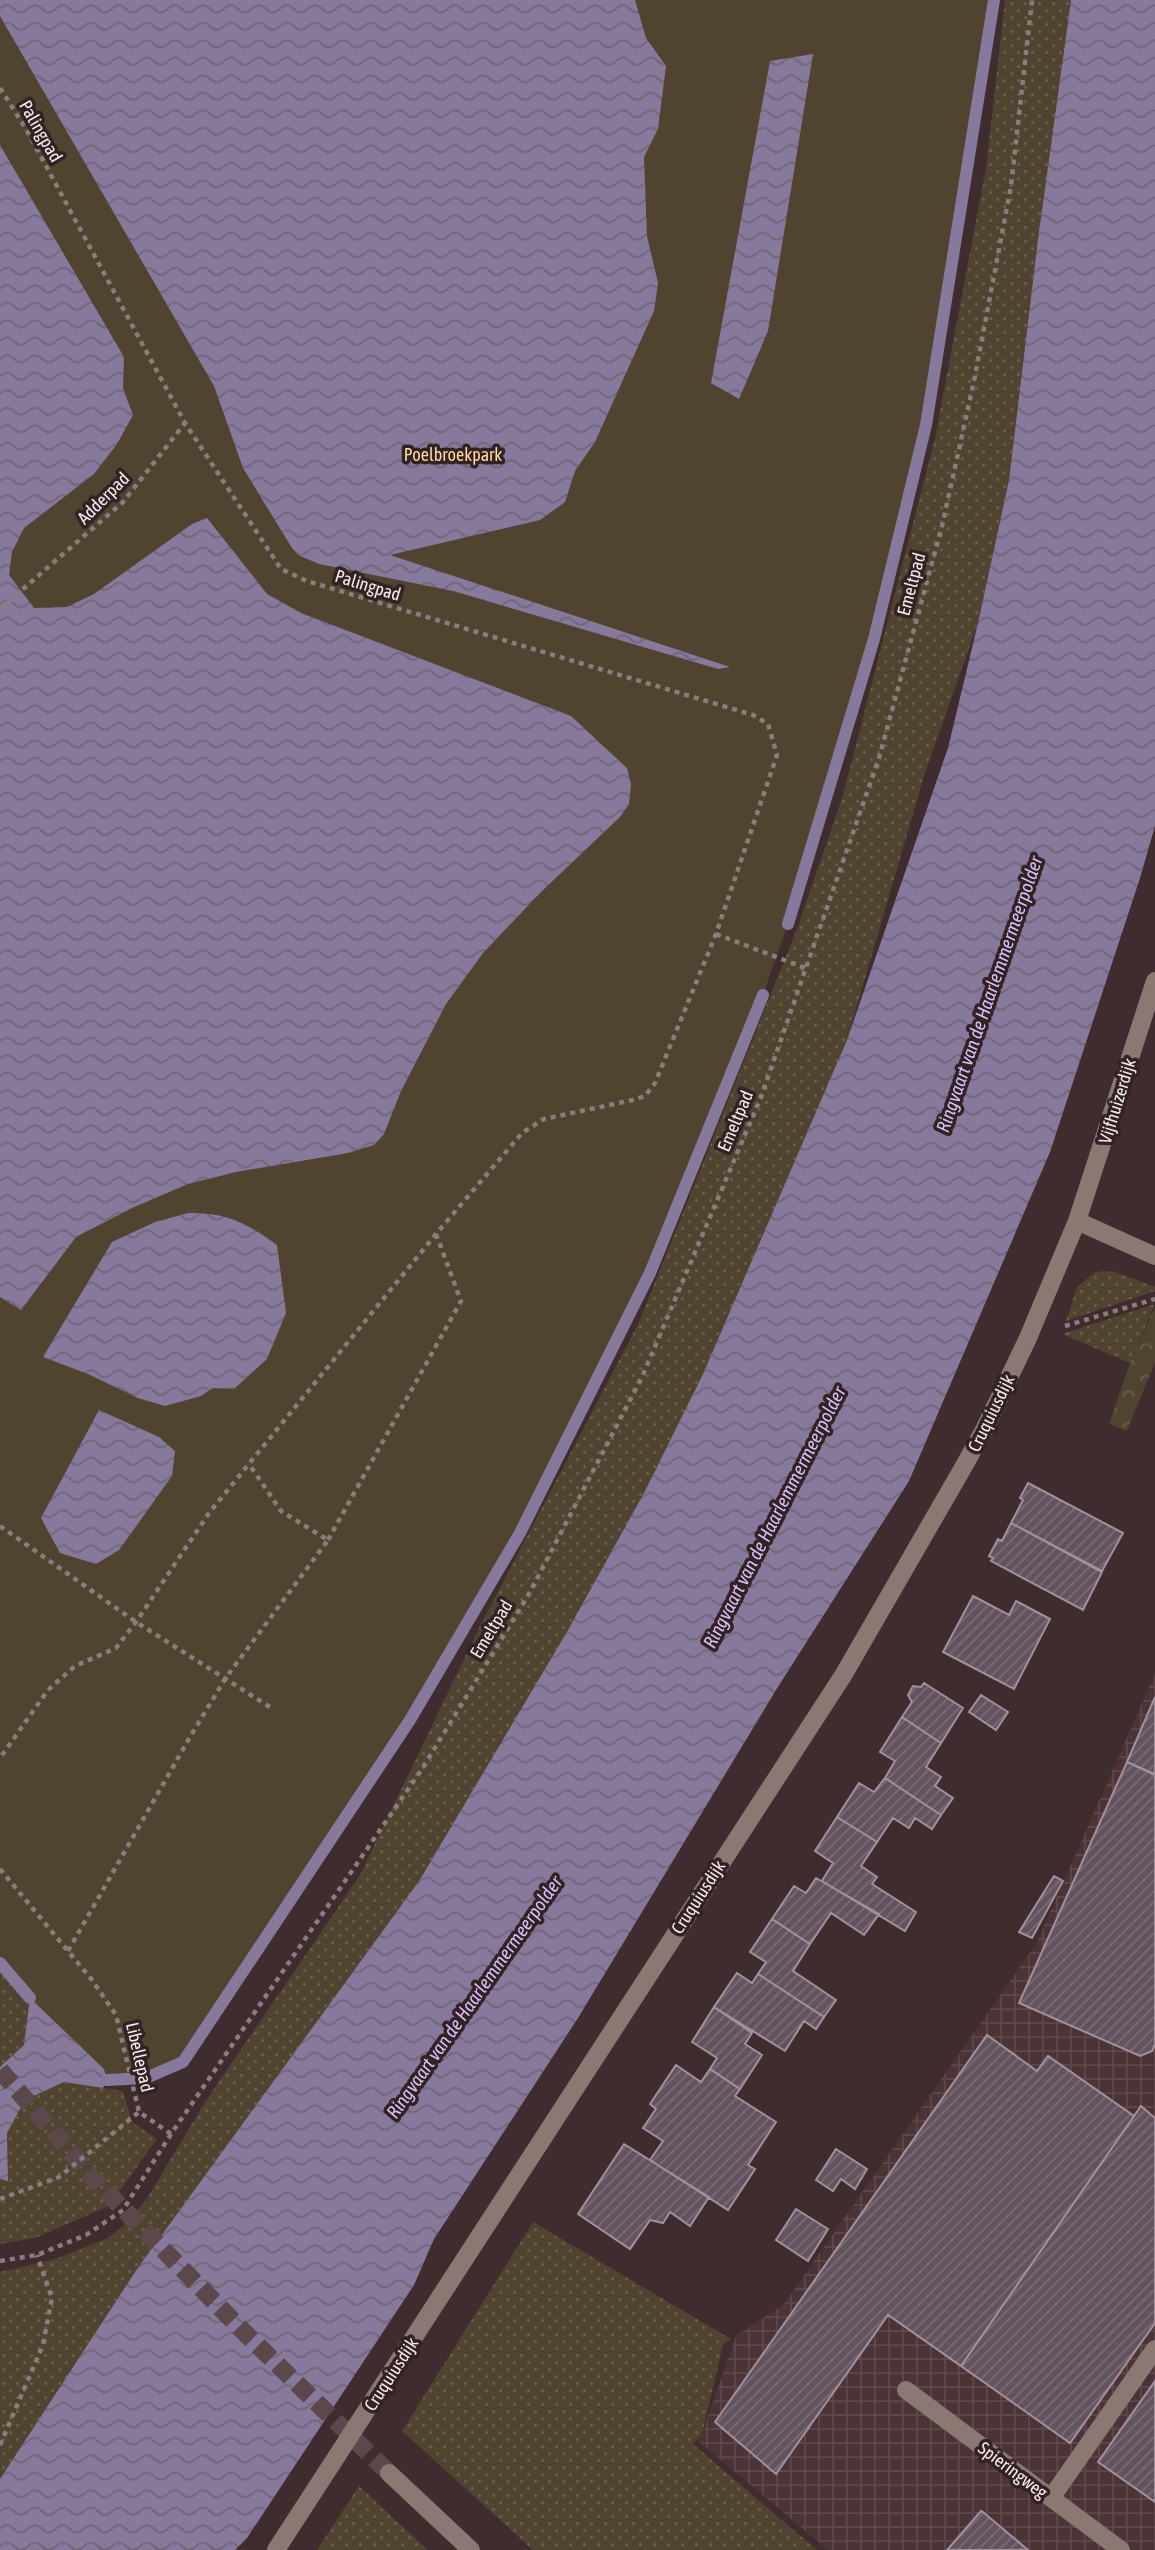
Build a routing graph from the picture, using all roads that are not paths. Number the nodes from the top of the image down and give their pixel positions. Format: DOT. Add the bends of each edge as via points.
graph roads {
  1 [pos="1155,981"];
  2 [pos="1077,1221"];
  3 [pos="1155,1256"];
  4 [pos="1155,2349"];
  5 [pos="906,2390"];
  6 [pos="389,2473"];
  7 [pos="1051,2498"];
  8 [pos="276,2550"];
  9 [pos="471,2550"];
  10 [pos="1121,2550"];
  1 -- 2 [label="street, Vijfhuizerdijk"];
  2 -- 3 [label="street"];
  2 -- 8 [label="street, Cruquiusdijk" via="985,1429 844,1674"];
  4 -- 7 [label="street"];
  5 -- 7 [label="street, Spieringweg"];
  6 -- 9 [label="street"];
  7 -- 10 [label="street, Spieringweg"];
}
